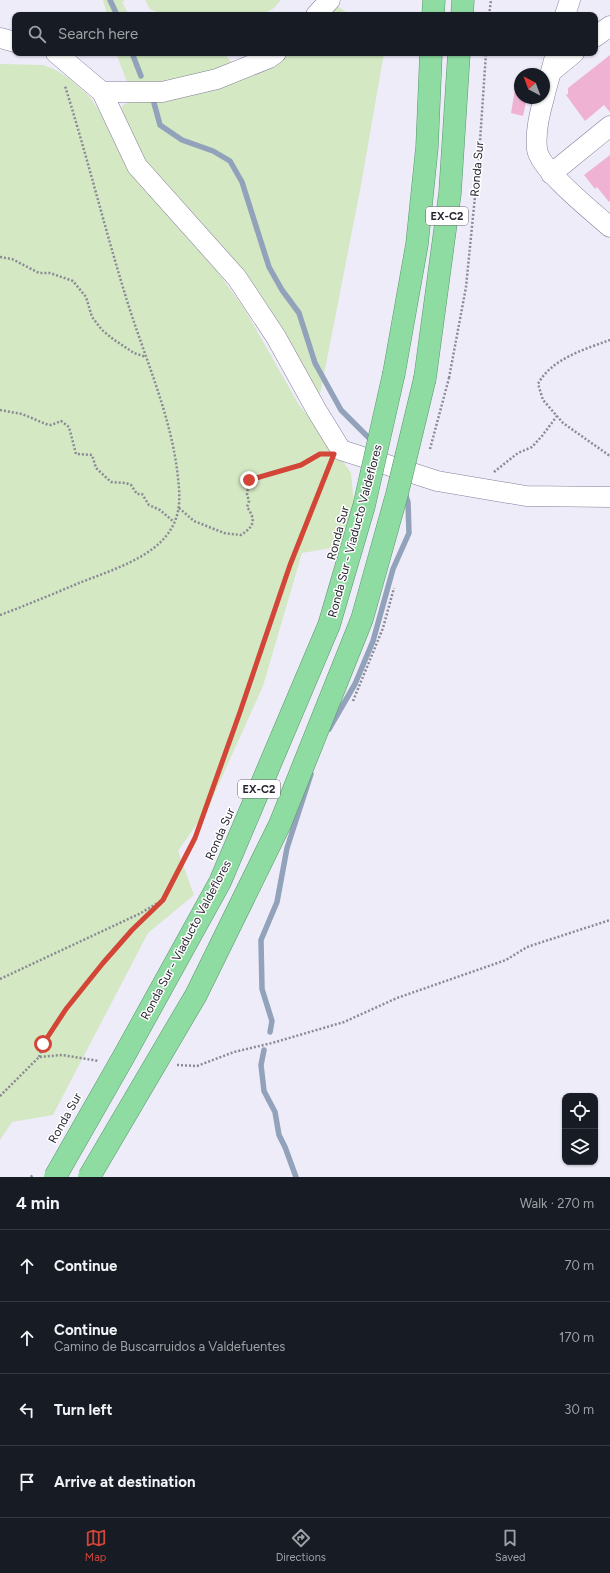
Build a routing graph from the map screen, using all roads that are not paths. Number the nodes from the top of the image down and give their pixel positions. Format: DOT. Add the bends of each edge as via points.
graph roads {
  1 [pos="330,0"];
  2 [pos="434,0"];
  3 [pos="463,0"];
  4 [pos="570,0"];
  5 [pos="319,12"];
  6 [pos="433,12"];
  7 [pos="462,12"];
  8 [pos="566,12"];
  9 [pos="0,38"];
  10 [pos="12,41"];
  11 [pos="60,56"];
  12 [pos="272,56"];
  13 [pos="431,56"];
  14 [pos="459,56"];
  15 [pos="567,56"];
  16 [pos="553,62"];
  17 [pos="550,74"];
  18 [pos="102,92"];
  19 [pos="542,104"];
  20 [pos="610,126"];
  21 [pos="551,174"];
  22 [pos="610,227"];
  23 [pos="610,497"];
  24 [pos="55,1177"];
  25 [pos="89,1177"];
  1 -- 5 [label="street"];
  2 -- 6 [label="highway"];
  3 -- 7 [label="highway"];
  4 -- 8 [label="street"];
  9 -- 10 [label="street"];
  11 -- 18 [label="street"];
  12 -- 18 [label="street" via="217,79 162,92"];
  13 -- 24 [label="highway, Ronda Sur - Viaducto Valdeflores / EX-C2, bridge" via="427,147 417,244 394,373 364,506 329,625 220,882"];
  14 -- 25 [label="highway, Ronda Sur / EX-C2, bridge" via="450,194 426,378 362,619 280,824 196,995"];
  15 -- 16 [label="street"];
  16 -- 17 [label="street"];
  18 -- 23 [label="street" via="137,166 237,278 276,337 337,452 437,481 526,496"];
  19 -- 21 [label="street" via="538,119 537,151"];
  20 -- 21 [label="street"];
  21 -- 22 [label="street"];
}
